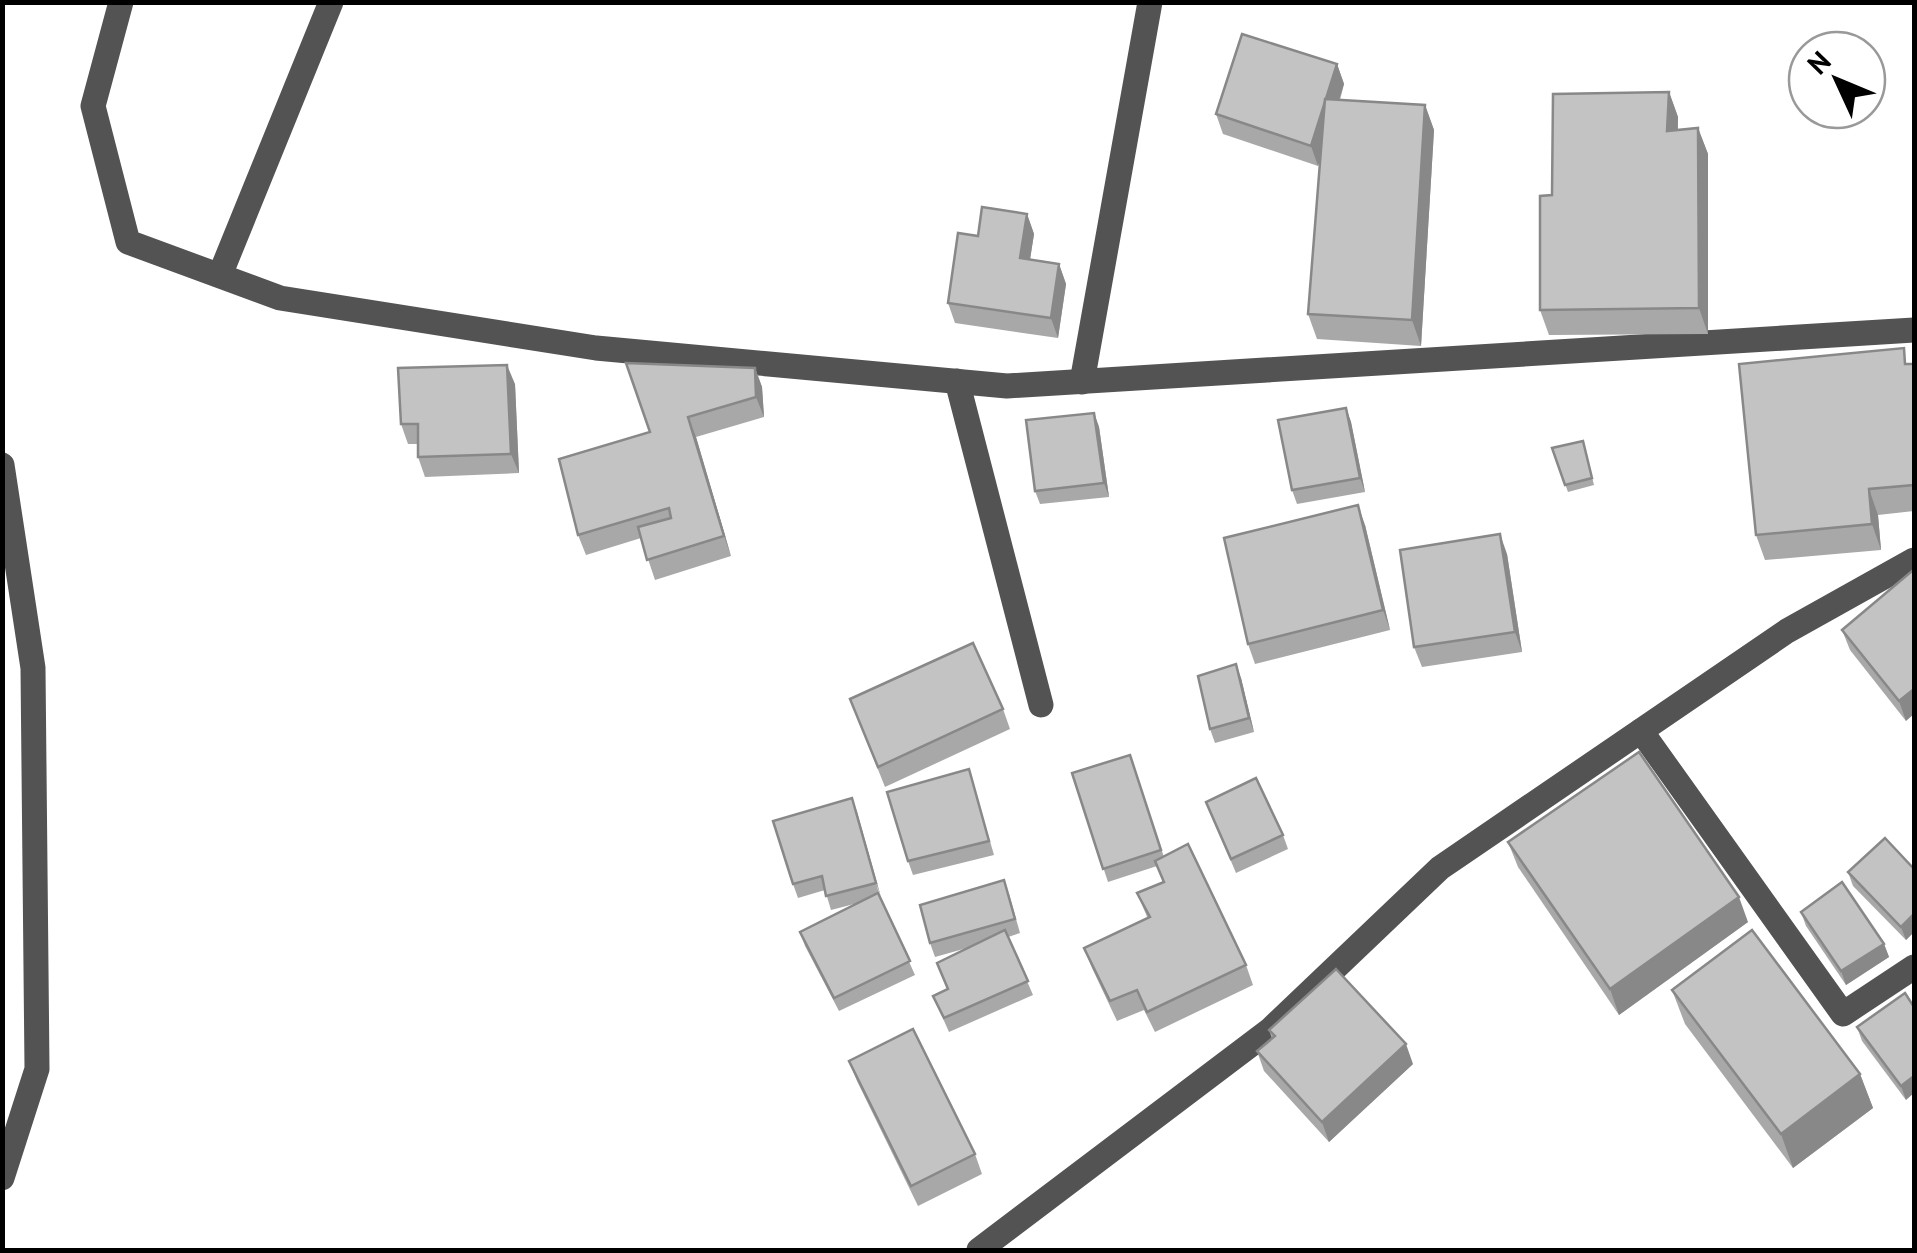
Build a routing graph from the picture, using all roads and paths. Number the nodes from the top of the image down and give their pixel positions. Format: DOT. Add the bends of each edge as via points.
graph roads {
  1 [pos="122,2"];
  2 [pos="332,2"];
  3 [pos="1150,2"];
  4 [pos="220,276"];
  5 [pos="1914,330"];
  6 [pos="957,382"];
  7 [pos="1082,382"];
  8 [pos="2,465"];
  9 [pos="1914,560"];
  10 [pos="1041,706"];
  11 [pos="1641,732"];
  12 [pos="1914,966"];
  13 [pos="2,1178"];
  14 [pos="980,1250"];
  1 -- 4 [label="street" via="93,106 128,242"];
  2 -- 4 [label="street"];
  3 -- 7 [label="street"];
  4 -- 6 [label="street" via="280,298 596,348"];
  5 -- 7 [label="street"];
  6 -- 7 [label="street"];
  6 -- 10 [label="street"];
  8 -- 13 [label="street" via="33,668 37,1069"];
  9 -- 11 [label="street" via="1787,631"];
  11 -- 12 [label="street" via="1843,1014"];
  11 -- 14 [label="street" via="1440,868 1270,1030"];
}
